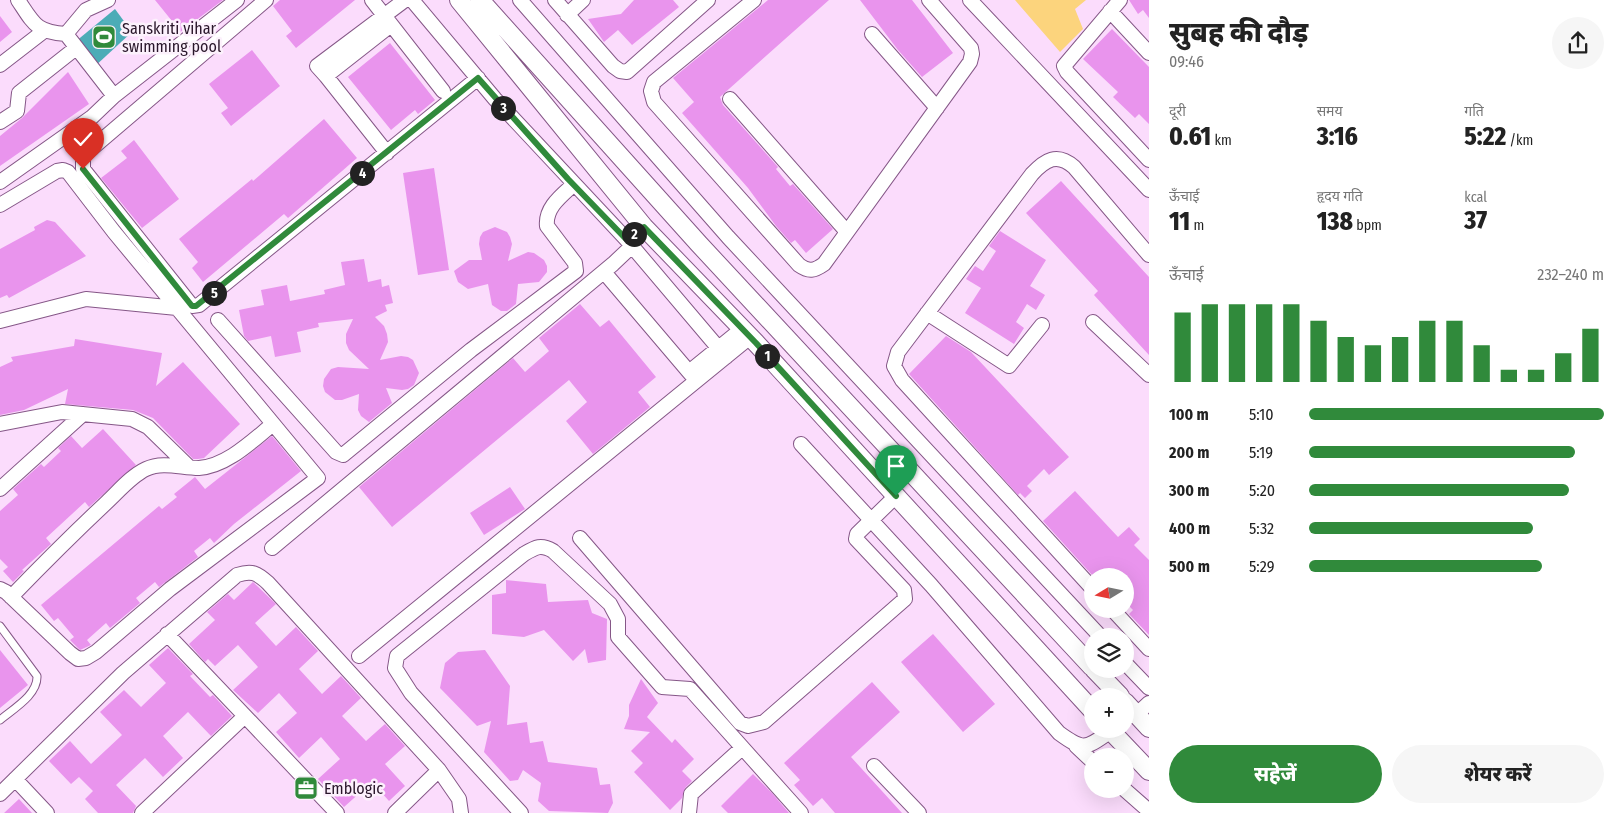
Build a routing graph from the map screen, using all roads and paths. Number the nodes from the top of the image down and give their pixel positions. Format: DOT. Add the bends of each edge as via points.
graph roads {
  1 [pos="18,0"];
  2 [pos="108,0"];
  3 [pos="237,0"];
  4 [pos="266,0"];
  5 [pos="372,0"];
  6 [pos="405,0"];
  7 [pos="412,0"];
  8 [pos="459,0"];
  9 [pos="480,0"];
  10 [pos="520,0"];
  11 [pos="555,0"];
  12 [pos="583,0"];
  13 [pos="708,0"];
  14 [pos="754,0"];
  15 [pos="929,0"];
  16 [pos="970,0"];
  17 [pos="1120,0"];
  18 [pos="87,4"];
  19 [pos="1110,11"];
  20 [pos="567,15"];
  21 [pos="388,20"];
  22 [pos="44,31"];
  23 [pos="66,34"];
  24 [pos="872,34"];
  25 [pos="76,48"];
  26 [pos="1149,53"];
  27 [pos="0,65"];
  28 [pos="478,78"];
  29 [pos="443,92"];
  30 [pos="114,96"];
  31 [pos="730,99"];
  32 [pos="937,108"];
  33 [pos="0,122"];
  34 [pos="387,153"];
  35 [pos="1149,160"];
  36 [pos="0,182"];
  37 [pos="573,185"];
  38 [pos="1149,190"];
  39 [pos="0,205"];
  40 [pos="847,232"];
  41 [pos="634,236"];
  42 [pos="1148,252"];
  43 [pos="604,272"];
  44 [pos="177,308"];
  45 [pos="927,313"];
  46 [pos="218,320"];
  47 [pos="0,321"];
  48 [pos="1093,322"];
  49 [pos="1042,325"];
  50 [pos="746,333"];
  51 [pos="722,353"];
  52 [pos="1149,375"];
  53 [pos="693,376"];
  54 [pos="83,414"];
  55 [pos="0,424"];
  56 [pos="273,424"];
  57 [pos="800,444"];
  58 [pos="189,467"];
  59 [pos="0,489"];
  60 [pos="896,496"];
  61 [pos="871,520"];
  62 [pos="580,538"];
  63 [pos="272,548"];
  64 [pos="1084,579"];
  65 [pos="5,593"];
  66 [pos="1120,618"];
  67 [pos="0,626"];
  68 [pos="1093,628"];
  69 [pos="167,634"];
  70 [pos="1149,649"];
  71 [pos="359,656"];
  72 [pos="1084,658"];
  73 [pos="1134,672"];
  74 [pos="1103,678"];
  75 [pos="1112,688"];
  76 [pos="1149,688"];
  77 [pos="1084,701"];
  78 [pos="1137,706"];
  79 [pos="245,716"];
  80 [pos="0,720"];
  81 [pos="1149,728"];
  82 [pos="1100,738"];
  83 [pos="1118,738"];
  84 [pos="1076,746"];
  85 [pos="742,748"];
  86 [pos="1084,754"];
  87 [pos="874,766"];
  88 [pos="439,770"];
  89 [pos="1149,771"];
  90 [pos="15,779"];
  91 [pos="0,794"];
  92 [pos="1134,798"];
  93 [pos="1149,812"];
  94 [pos="47,813"];
  95 [pos="142,813"];
  96 [pos="337,813"];
  97 [pos="395,813"];
  98 [pos="461,813"];
  99 [pos="521,813"];
  100 [pos="689,813"];
  101 [pos="801,813"];
  102 [pos="919,813"];
  1 -- 22 [label="street" via="34,24"];
  2 -- 18 [label="street"];
  3 -- 30 [label="street"];
  4 -- 34 [label="street" via="83,156 83,169 141,244 192,306 196,306"];
  5 -- 21 [label="street"];
  6 -- 21 [label="street"];
  7 -- 28 [label="street"];
  8 -- 41 [label="street"];
  9 -- 72 [label="street" via="699,244"];
  10 -- 68 [label="street" via="728,237"];
  11 -- 20 [label="street"];
  12 -- 20 [label="street"];
  13 -- 20 [label="street" via="627,72 613,66"];
  14 -- 40 [label="street" via="654,82 651,91 654,102 806,270 814,270 824,264"];
  15 -- 32 [label="street" via="972,54 970,62"];
  16 -- 38 [label="street"];
  17 -- 19 [label="street"];
  18 -- 23 [label="street"];
  19 -- 26 [label="street"];
  19 -- 35 [label="street" via="1064,66"];
  21 -- 29 [label="street"];
  21 -- 34 [label="street" via="317,66"];
  22 -- 23 [label="street"];
  22 -- 27 [label="street"];
  23 -- 25 [label="street"];
  24 -- 32 [label="street"];
  25 -- 30 [label="street"];
  25 -- 33 [label="street" via="19,93 16,110"];
  28 -- 34 [label="street"];
  28 -- 37 [label="street"];
  30 -- 36 [label="street" via="92,117"];
  31 -- 40 [label="street"];
  32 -- 40 [label="street"];
  37 -- 41 [label="street"];
  37 -- 46 [label="street" via="554,202 547,226 575,263 576,271 471,350 343,455 336,452"];
  39 -- 44 [label="street" via="57,171 68,172"];
  41 -- 43 [label="street"];
  41 -- 50 [label="street"];
  41 -- 51 [label="street"];
  42 -- 45 [label="street" via="1074,167 1066,160 1054,158 1044,162 1032,174"];
  43 -- 53 [label="street"];
  43 -- 63 [label="street"];
  44 -- 47 [label="street" via="86,299"];
  44 -- 56 [label="street"];
  45 -- 49 [label="street" via="1009,366"];
  45 -- 64 [label="street" via="898,352 894,366 902,380"];
  48 -- 52 [label="street"];
  50 -- 51 [label="street"];
  50 -- 60 [label="street"];
  51 -- 53 [label="street"];
  53 -- 71 [label="street"];
  54 -- 55 [label="street" via="62,412"];
  54 -- 58 [label="street" via="132,419 148,427"];
  54 -- 59 [label="street"];
  56 -- 58 [label="street" via="223,461 199,468"];
  56 -- 65 [label="street" via="318,478 170,590 96,652 78,659"];
  57 -- 61 [label="street"];
  58 -- 65 [label="street" via="157,465 135,476"];
  60 -- 61 [label="street"];
  60 -- 77 [label="street"];
  61 -- 62 [label="street" via="856,534 856,539 904,590 905,600 764,722 748,726 740,723"];
  61 -- 84 [label="street" via="1059,733"];
  66 -- 70 [label="street"];
  67 -- 80 [label="lane" via="37,676 32,693"];
  69 -- 79 [label="street"];
  69 -- 88 [label="street" via="237,575 248,571 257,573"];
  69 -- 90 [label="street" via="123,672"];
  73 -- 76 [label="street"];
  74 -- 75 [label="street"];
  78 -- 81 [label="street"];
  79 -- 95 [label="street"];
  79 -- 96 [label="street"];
  82 -- 84 [label="street" via="1089,746"];
  83 -- 89 [label="street"];
  84 -- 86 [label="street"];
  85 -- 99 [label="street" via="690,689 662,686 618,638 618,619 610,604 553,551 537,546 397,656 395,668 411,693"];
  85 -- 100 [label="street" via="691,794"];
  85 -- 101 [label="street"];
  87 -- 102 [label="street"];
  88 -- 97 [label="street"];
  88 -- 98 [label="street" via="459,799"];
  90 -- 91 [label="street"];
  90 -- 94 [label="street"];
  92 -- 93 [label="street"];
}
